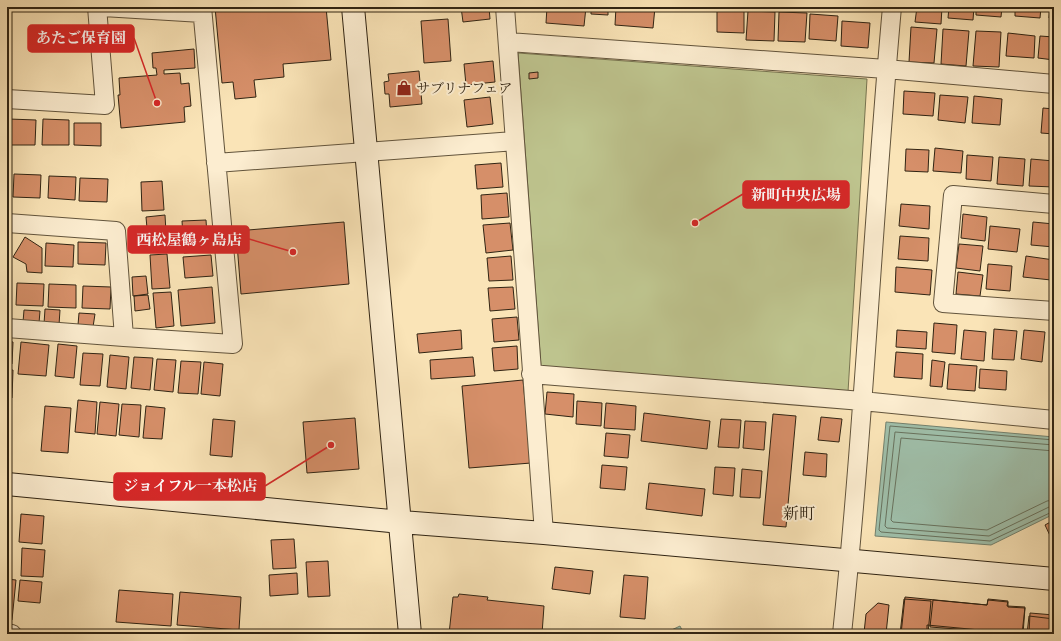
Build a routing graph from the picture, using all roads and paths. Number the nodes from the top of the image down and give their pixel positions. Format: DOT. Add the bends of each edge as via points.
graph roads {
  1 [pos="97,7"];
  2 [pos="103,7"];
  3 [pos="353,7"];
  4 [pos="505,7"];
  5 [pos="892,7"];
  6 [pos="202,10"];
  7 [pos="508,42"];
  8 [pos="886,69"];
  9 [pos="1054,84"];
  10 [pos="7,99"];
  11 [pos="514,141"];
  12 [pos="366,151"];
  13 [pos="216,163"];
  14 [pos="1054,204"];
  15 [pos="7,223"];
  16 [pos="1054,311"];
  17 [pos="7,328"];
  18 [pos="124,338"];
  19 [pos="531,374"];
  20 [pos="862,401"];
  21 [pos="1054,420"];
  22 [pos="7,484"];
  23 [pos="401,522"];
  24 [pos="544,533"];
  25 [pos="850,560"];
  26 [pos="1054,579"];
  27 [pos="7,634"];
  28 [pos="12,634"];
  29 [pos="410,634"];
  30 [pos="842,634"];
  1 -- 10 [label="street" via="106,105"];
  2 -- 6 [label="street"];
  3 -- 12 [label="street"];
  4 -- 7 [label="street"];
  5 -- 8 [label="street"];
  6 -- 13 [label="street"];
  7 -- 8 [label="street"];
  7 -- 11 [label="street"];
  8 -- 9 [label="street"];
  8 -- 20 [label="street"];
  11 -- 12 [label="street"];
  11 -- 19 [label="street"];
  12 -- 13 [label="street"];
  12 -- 23 [label="street"];
  13 -- 18 [label="street" via="233,344"];
  14 -- 16 [label="street" via="954,195 943,303"];
  15 -- 18 [label="street" via="116,231"];
  17 -- 18 [label="street"];
  19 -- 20 [label="street"];
  19 -- 24 [label="street"];
  20 -- 21 [label="street"];
  20 -- 25 [label="street"];
  22 -- 23 [label="street"];
  23 -- 24 [label="street"];
  23 -- 29 [label="street"];
  24 -- 25 [label="street"];
  25 -- 26 [label="street"];
  25 -- 30 [label="street"];
  27 -- 28 [label="street"];
}
